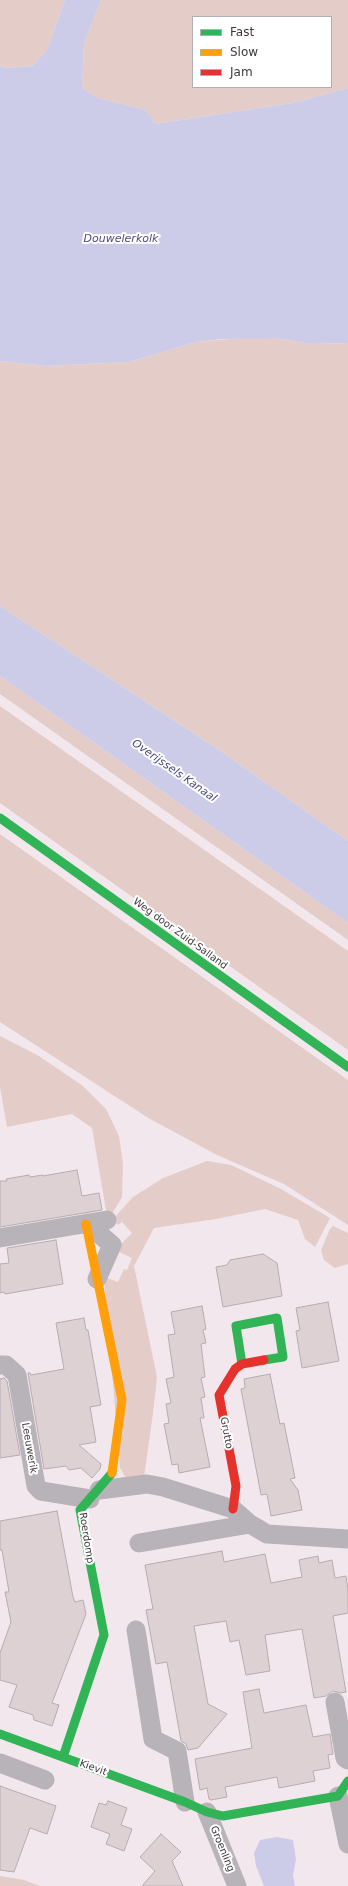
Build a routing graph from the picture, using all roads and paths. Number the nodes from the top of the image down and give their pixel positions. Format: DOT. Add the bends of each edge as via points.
graph roads {
  1 [pos="0,818"];
  2 [pos="348,1067"];
  3 [pos="107,1220"];
  4 [pos="87,1223"];
  5 [pos="0,1238"];
  6 [pos="97,1279"];
  7 [pos="0,1364"];
  8 [pos="242,1364"];
  9 [pos="94,1495"];
  10 [pos="233,1509"];
  11 [pos="250,1524"];
  12 [pos="348,1539"];
  13 [pos="139,1543"];
  14 [pos="136,1630"];
  15 [pos="335,1702"];
  16 [pos="0,1734"];
  17 [pos="63,1757"];
  18 [pos="348,1760"];
  19 [pos="0,1763"];
  20 [pos="45,1780"];
  21 [pos="343,1789"];
  22 [pos="185,1802"];
  23 [pos="207,1812"];
  24 [pos="348,1844"];
  25 [pos="237,1886"];
  1 -- 2 [label="street, Weg door Zuid-Salland"];
  3 -- 4 [label="street"];
  4 -- 5 [label="street"];
  4 -- 6 [label="street, Roerdomp" via="112,1245"];
  6 -- 9 [label="street, Roerdomp" via="122,1400 112,1475"];
  7 -- 9 [label="street, Leeuwerik" via="6,1365 17,1375 36,1486 41,1491"];
  8 -- 8 [label="street" via="283,1357 277,1318 236,1326"];
  8 -- 10 [label="street, Grutto" via="235,1369 219,1395 236,1486"];
  9 -- 10 [label="street" via="147,1484 193,1495"];
  9 -- 17 [label="street, Roerdomp" via="80,1510 104,1635"];
  10 -- 11 [label="street"];
  11 -- 12 [label="street" via="267,1534"];
  11 -- 13 [label="street"];
  14 -- 22 [label="street" via="153,1739 177,1750"];
  15 -- 18 [label="street" via="345,1758"];
  16 -- 17 [label="street, Kievit"];
  17 -- 22 [label="street, Kievit"];
  19 -- 20 [label="street"];
  21 -- 23 [label="street, Kievit" via="233,1815 222,1816"];
  21 -- 24 [label="street, Kievit"];
  22 -- 23 [label="street, Kievit"];
  23 -- 25 [label="street, Groenling"];
}
